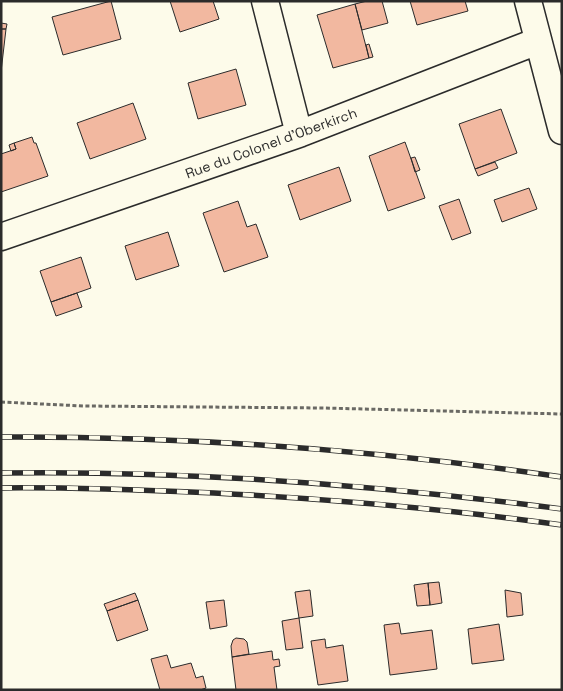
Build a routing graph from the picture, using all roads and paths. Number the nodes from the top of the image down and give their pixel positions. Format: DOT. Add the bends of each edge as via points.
graph roads {
  1 [pos="265,1"];
  2 [pos="528,1"];
  3 [pos="538,41"];
  4 [pos="562,131"];
  5 [pos="299,134"];
  6 [pos="1,237"];
  7 [pos="1,402"];
  8 [pos="562,414"];
  1 -- 5 [label="street"];
  2 -- 3 [label="street"];
  3 -- 4 [label="street"];
  3 -- 5 [label="street, Rue du Colonel d'Oberkirch"];
  5 -- 6 [label="street, Rue du Colonel d'Oberkirch"];
  7 -- 8 [label="path"];
}
